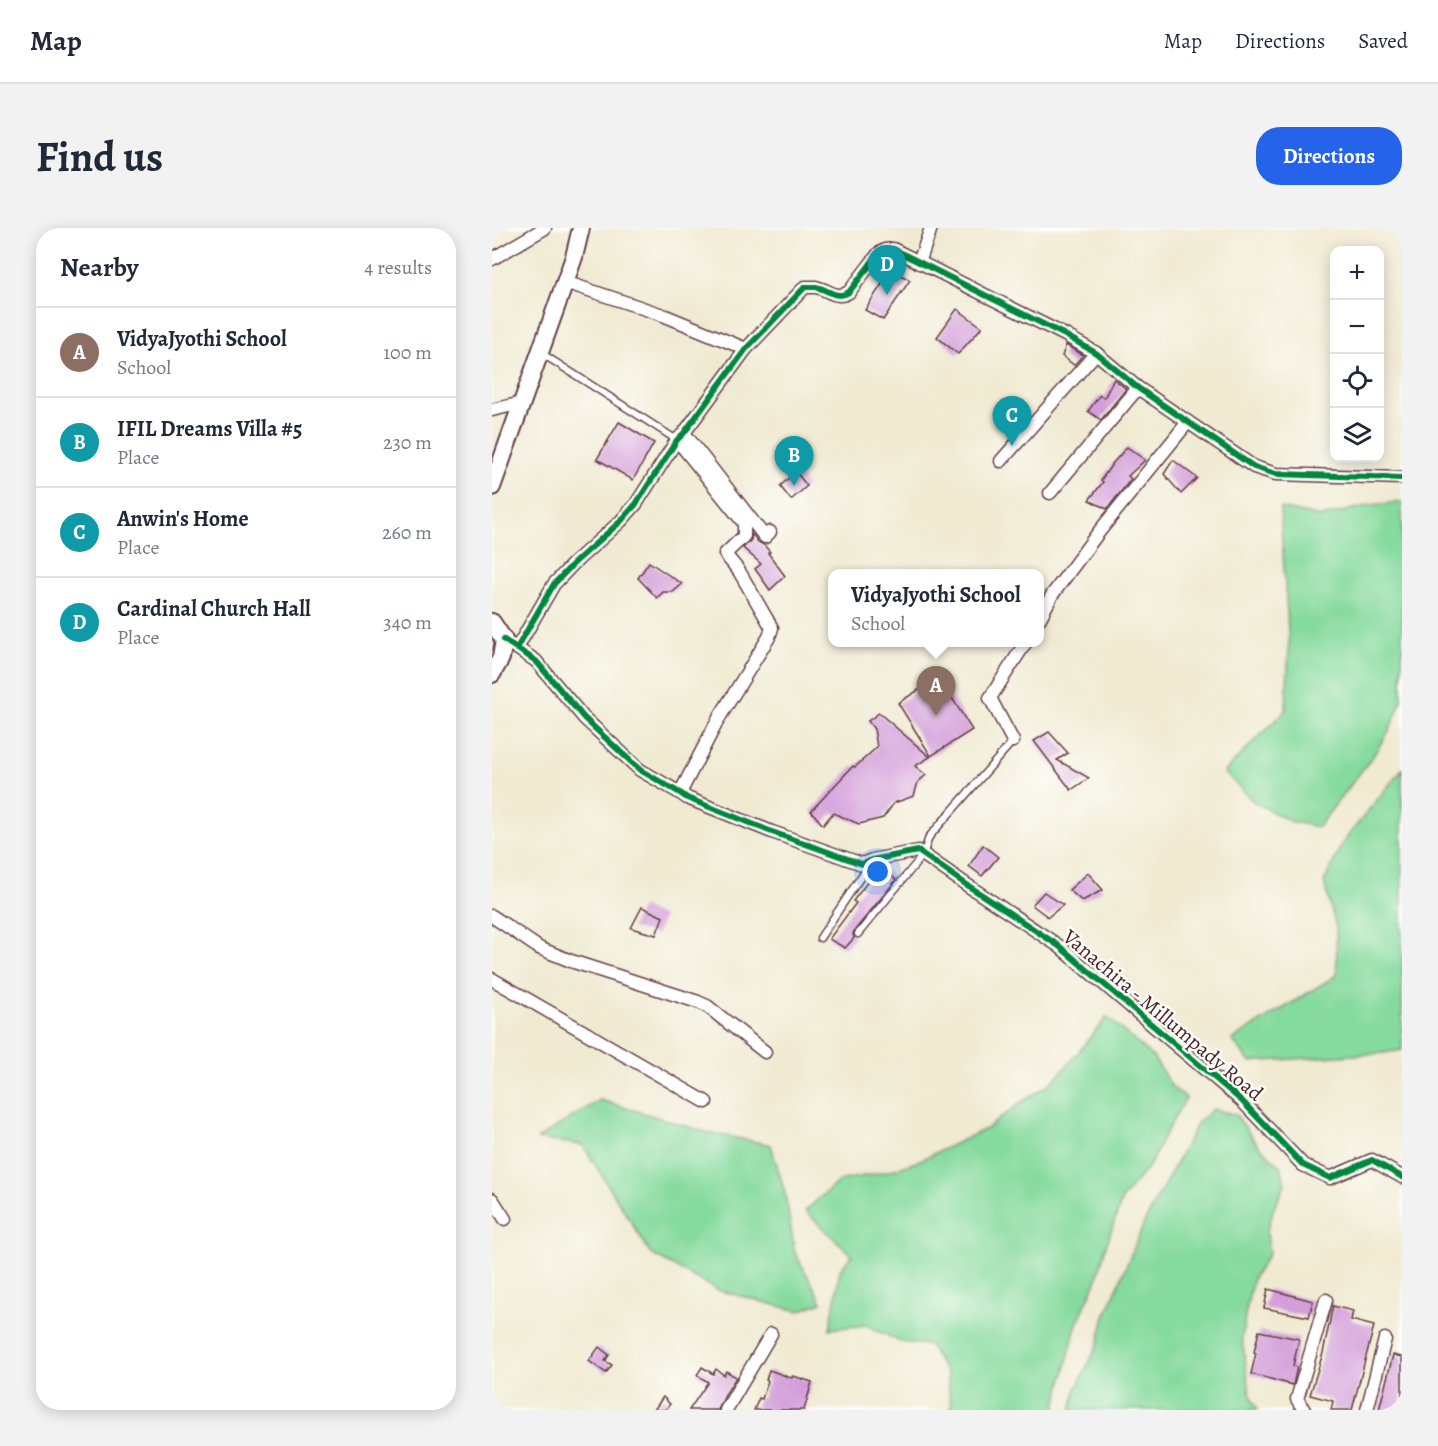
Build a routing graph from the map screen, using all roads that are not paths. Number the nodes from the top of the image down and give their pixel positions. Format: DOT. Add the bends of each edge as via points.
graph roads {
  1 [pos="545,228"];
  2 [pos="581,228"];
  3 [pos="931,228"];
  4 [pos="492,259"];
  5 [pos="919,262"];
  6 [pos="565,282"];
  7 [pos="746,349"];
  8 [pos="540,353"];
  9 [pos="1096,353"];
  10 [pos="1138,388"];
  11 [pos="522,404"];
  12 [pos="492,410"];
  13 [pos="1188,422"];
  14 [pos="680,436"];
  15 [pos="1001,461"];
  16 [pos="1402,478"];
  17 [pos="492,487"];
  18 [pos="1050,493"];
  19 [pos="748,522"];
  20 [pos="770,532"];
  21 [pos="1044,610"];
  22 [pos="492,622"];
  23 [pos="511,644"];
  24 [pos="1023,647"];
  25 [pos="492,674"];
  26 [pos="1013,741"];
  27 [pos="680,793"];
  28 [pos="923,855"];
  29 [pos="872,860"];
  30 [pos="492,916"];
  31 [pos="858,934"];
  32 [pos="820,938"];
  33 [pos="492,979"];
  34 [pos="765,1052"];
  35 [pos="706,1102"];
  36 [pos="1402,1177"];
  37 [pos="492,1199"];
  38 [pos="505,1219"];
  39 [pos="1326,1300"];
  40 [pos="771,1334"];
  41 [pos="1384,1339"];
  42 [pos="726,1410"];
  43 [pos="1304,1410"];
  44 [pos="1367,1410"];
  1 -- 4 [label="street"];
  2 -- 6 [label="street"];
  3 -- 5 [label="street"];
  5 -- 7 [label="street" via="892,249 885,250 844,296 805,287"];
  5 -- 9 [label="street"];
  6 -- 7 [label="street" via="663,315"];
  6 -- 8 [label="street"];
  7 -- 14 [label="street"];
  8 -- 11 [label="street"];
  8 -- 14 [label="lane"];
  9 -- 10 [label="street"];
  9 -- 15 [label="street"];
  10 -- 13 [label="street"];
  10 -- 18 [label="street"];
  11 -- 12 [label="street"];
  11 -- 17 [label="street"];
  13 -- 16 [label="street" via="1254,467 1276,474"];
  13 -- 21 [label="street" via="1098,533"];
  14 -- 19 [label="street"];
  14 -- 23 [label="street" via="636,504 554,584"];
  19 -- 20 [label="street" via="765,537"];
  19 -- 27 [label="street" via="744,537 725,554 772,628"];
  22 -- 23 [label="street"];
  23 -- 25 [label="street"];
  23 -- 27 [label="street" via="537,661 584,718 640,770"];
  24 -- 26 [label="street" via="990,698"];
  26 -- 28 [label="lane" via="929,837"];
  27 -- 29 [label="street" via="850,860 862,864"];
  28 -- 29 [label="street" via="918,851"];
  28 -- 31 [label="lane"];
  28 -- 36 [label="street, Vanachira - Millumpady Road" via="1059,946 1242,1101 1303,1165 1330,1178 1372,1160"];
  29 -- 32 [label="lane"];
  30 -- 34 [label="street" via="539,948 707,1006"];
  33 -- 35 [label="street"];
  37 -- 38 [label="street"];
  39 -- 43 [label="street" via="1297,1400"];
  40 -- 42 [label="street"];
  41 -- 44 [label="street"];
}
